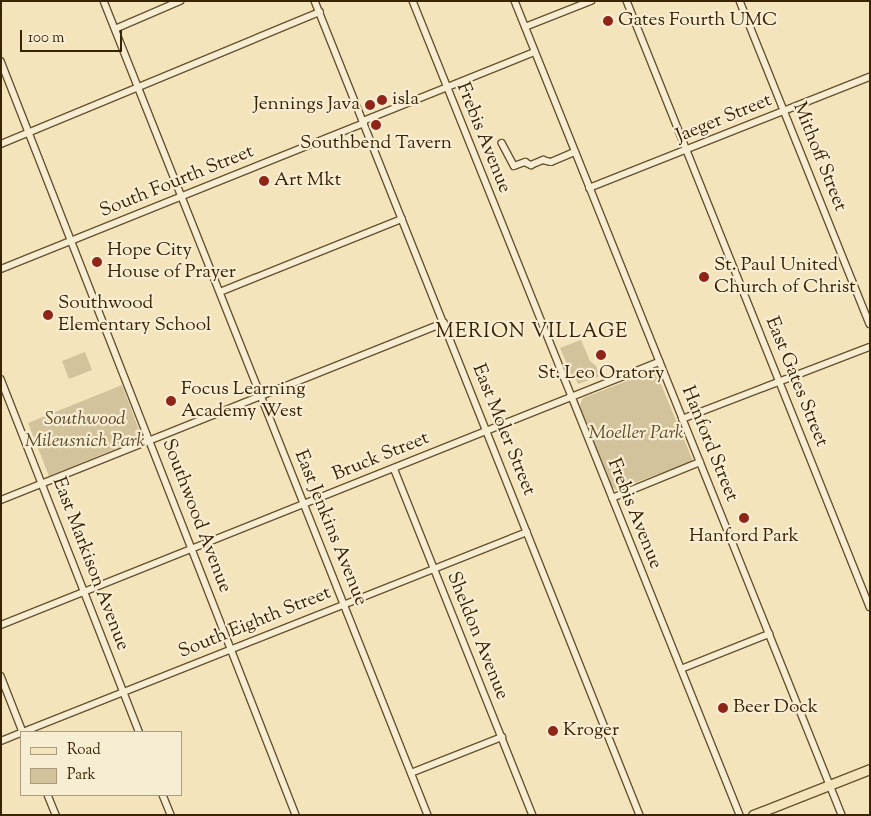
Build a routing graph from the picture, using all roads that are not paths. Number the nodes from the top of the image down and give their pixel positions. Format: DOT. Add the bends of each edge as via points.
graph roads {
  1 [pos="104,1"];
  2 [pos="180,1"];
  3 [pos="316,1"];
  4 [pos="413,1"];
  5 [pos="515,1"];
  6 [pos="591,1"];
  7 [pos="627,1"];
  8 [pos="740,1"];
  9 [pos="320,12"];
  10 [pos="525,27"];
  11 [pos="115,29"];
  12 [pos="535,52"];
  13 [pos="1,61"];
  14 [pos="870,77"];
  15 [pos="447,87"];
  16 [pos="139,89"];
  17 [pos="784,111"];
  18 [pos="364,122"];
  19 [pos="29,132"];
  20 [pos="502,143"];
  21 [pos="1,144"];
  22 [pos="687,150"];
  23 [pos="575,152"];
  24 [pos="589,188"];
  25 [pos="182,197"];
  26 [pos="402,219"];
  27 [pos="72,241"];
  28 [pos="1,269"];
  29 [pos="220,292"];
  30 [pos="444,323"];
  31 [pos="870,324"];
  32 [pos="870,346"];
  33 [pos="659,362"];
  34 [pos="1,379"];
  35 [pos="779,381"];
  36 [pos="261,396"];
  37 [pos="571,397"];
  38 [pos="682,419"];
  39 [pos="487,431"];
  40 [pos="150,440"];
  41 [pos="700,462"];
  42 [pos="394,468"];
  43 [pos="42,484"];
  44 [pos="612,498"];
  45 [pos="1,500"];
  46 [pos="304,504"];
  47 [pos="527,532"];
  48 [pos="193,548"];
  49 [pos="434,568"];
  50 [pos="84,591"];
  51 [pos="344,604"];
  52 [pos="870,607"];
  53 [pos="1,624"];
  54 [pos="769,634"];
  55 [pos="232,650"];
  56 [pos="681,669"];
  57 [pos="1,676"];
  58 [pos="124,692"];
  59 [pos="23,731"];
  60 [pos="26,731"];
  61 [pos="139,731"];
  62 [pos="20,733"];
  63 [pos="502,738"];
  64 [pos="1,741"];
  65 [pos="870,769"];
  66 [pos="411,773"];
  67 [pos="830,784"];
  68 [pos="48,796"];
  69 [pos="163,796"];
  70 [pos="56,815"];
  71 [pos="171,815"];
  72 [pos="296,815"];
  73 [pos="428,815"];
  74 [pos="533,815"];
  75 [pos="640,815"];
  76 [pos="740,815"];
  77 [pos="753,815"];
  78 [pos="842,815"];
  1 -- 11 [label="street, East Jenkins Avenue"];
  2 -- 11 [label="street"];
  3 -- 9 [label="street, East Moler Street"];
  4 -- 15 [label="street, Frebis Avenue"];
  5 -- 10 [label="street, Hanford Street"];
  6 -- 10 [label="street"];
  7 -- 22 [label="street, East Gates Street"];
  8 -- 17 [label="street, Mithoff Street"];
  9 -- 16 [label="street"];
  9 -- 18 [label="street, East Moler Street"];
  10 -- 12 [label="street, Hanford Street"];
  11 -- 16 [label="street, East Jenkins Avenue"];
  12 -- 15 [label="street, South Fourth Street"];
  12 -- 23 [label="street, Hanford Street"];
  13 -- 19 [label="street, Southwood Avenue"];
  14 -- 17 [label="street, Jaeger Street"];
  15 -- 18 [label="street, South Fourth Street"];
  15 -- 37 [label="street, Frebis Avenue"];
  16 -- 19 [label="street"];
  16 -- 25 [label="street, East Jenkins Avenue"];
  17 -- 22 [label="street, Jaeger Street"];
  17 -- 31 [label="street, Mithoff Street"];
  18 -- 25 [label="street, South Fourth Street"];
  18 -- 26 [label="street, East Moler Street"];
  19 -- 21 [label="street"];
  19 -- 27 [label="street, Southwood Avenue"];
  20 -- 23 [label="street" via="514,166 525,162 531,165 544,160 551,162"];
  22 -- 24 [label="street, Jaeger Street"];
  22 -- 35 [label="street, East Gates Street"];
  23 -- 24 [label="street, Hanford Street"];
  24 -- 33 [label="street, Hanford Street"];
  25 -- 27 [label="street, South Fourth Street"];
  25 -- 29 [label="street, East Jenkins Avenue"];
  26 -- 29 [label="street"];
  26 -- 30 [label="street, East Moler Street"];
  27 -- 28 [label="street, South Fourth Street"];
  27 -- 40 [label="street, Southwood Avenue"];
  29 -- 36 [label="street, East Jenkins Avenue"];
  30 -- 36 [label="street"];
  30 -- 39 [label="street, East Moler Street"];
  32 -- 35 [label="street"];
  33 -- 37 [label="street, Bruck Street"];
  33 -- 38 [label="street, Hanford Street"];
  34 -- 43 [label="street, East Markison Avenue"];
  35 -- 38 [label="street"];
  35 -- 52 [label="street, East Gates Street"];
  36 -- 40 [label="street"];
  36 -- 46 [label="street, East Jenkins Avenue"];
  37 -- 39 [label="street, Bruck Street"];
  37 -- 44 [label="street, Frebis Avenue"];
  38 -- 41 [label="street, Hanford Street"];
  39 -- 42 [label="street, Bruck Street"];
  39 -- 47 [label="street, East Moler Street"];
  40 -- 43 [label="street"];
  40 -- 48 [label="street, Southwood Avenue"];
  41 -- 44 [label="street"];
  41 -- 54 [label="street, Hanford Street"];
  42 -- 46 [label="street, Bruck Street"];
  42 -- 49 [label="street, Sheldon Avenue"];
  43 -- 45 [label="street"];
  43 -- 50 [label="street, East Markison Avenue"];
  44 -- 56 [label="street, Frebis Avenue"];
  46 -- 48 [label="street, Bruck Street"];
  46 -- 51 [label="street, East Jenkins Avenue"];
  47 -- 49 [label="street, South Eighth Street"];
  47 -- 75 [label="street, East Moler Street"];
  48 -- 50 [label="street, Bruck Street"];
  48 -- 55 [label="street, Southwood Avenue"];
  49 -- 51 [label="street, South Eighth Street"];
  49 -- 63 [label="street, Sheldon Avenue"];
  50 -- 53 [label="street, Bruck Street"];
  50 -- 58 [label="street, East Markison Avenue"];
  51 -- 55 [label="street, South Eighth Street"];
  51 -- 66 [label="street, East Jenkins Avenue"];
  54 -- 56 [label="street"];
  54 -- 67 [label="street, Hanford Street"];
  55 -- 58 [label="street, South Eighth Street"];
  55 -- 72 [label="street, Southwood Avenue"];
  56 -- 76 [label="street, Frebis Avenue"];
  57 -- 59 [label="street"];
  58 -- 60 [label="street, South Eighth Street"];
  58 -- 61 [label="street, East Markison Avenue"];
  62 -- 64 [label="street, South Eighth Street"];
  63 -- 66 [label="street"];
  63 -- 74 [label="street, Sheldon Avenue"];
  65 -- 67 [label="main road"];
  66 -- 73 [label="street, East Jenkins Avenue"];
  67 -- 77 [label="main road"];
  67 -- 78 [label="street, Hanford Street"];
  68 -- 70 [label="street"];
  69 -- 71 [label="street"];
}
